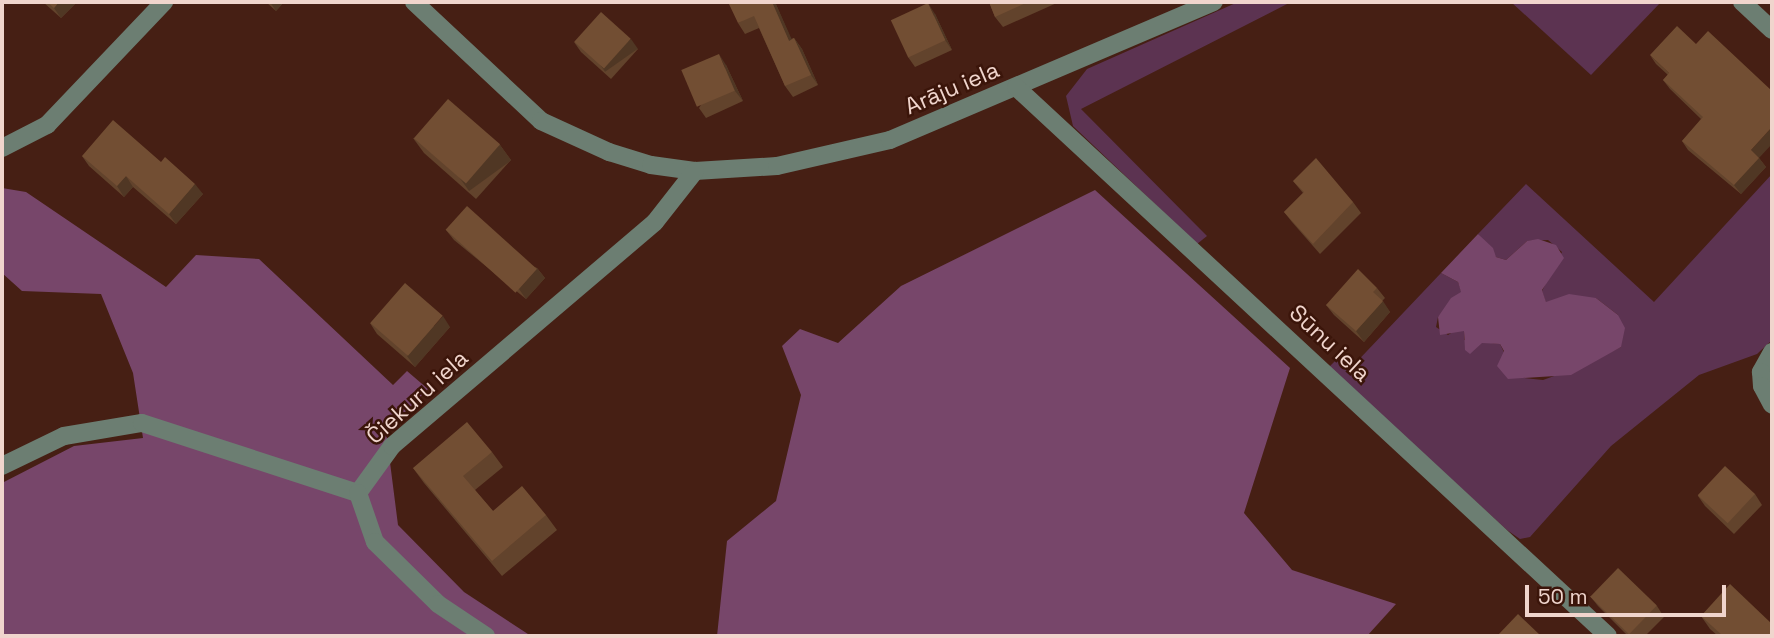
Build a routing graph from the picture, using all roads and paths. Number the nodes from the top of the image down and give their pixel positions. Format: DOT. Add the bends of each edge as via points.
graph roads {
  1 [pos="164,2"];
  2 [pos="414,2"];
  3 [pos="1214,2"];
  4 [pos="1742,2"];
  5 [pos="1772,30"];
  6 [pos="1016,87"];
  7 [pos="2,148"];
  8 [pos="695,171"];
  9 [pos="1772,352"];
  10 [pos="1772,405"];
  11 [pos="2,466"];
  12 [pos="358,493"];
  13 [pos="486,636"];
  14 [pos="1608,636"];
  1 -- 7 [label="street" via="47,125"];
  2 -- 8 [label="street, Arāju iela" via="541,121 609,152 651,165"];
  3 -- 6 [label="street, Arāju iela"];
  4 -- 5 [label="street"];
  6 -- 8 [label="street, Arāju iela" via="890,140 831,157"];
  6 -- 14 [label="street, Sūnu iela"];
  8 -- 12 [label="street, Čiekuru iela" via="655,222 392,446"];
  9 -- 10 [label="street" via="1761,372"];
  11 -- 12 [label="street" via="64,436 142,423"];
  12 -- 13 [label="street" via="375,542 438,604"];
}
